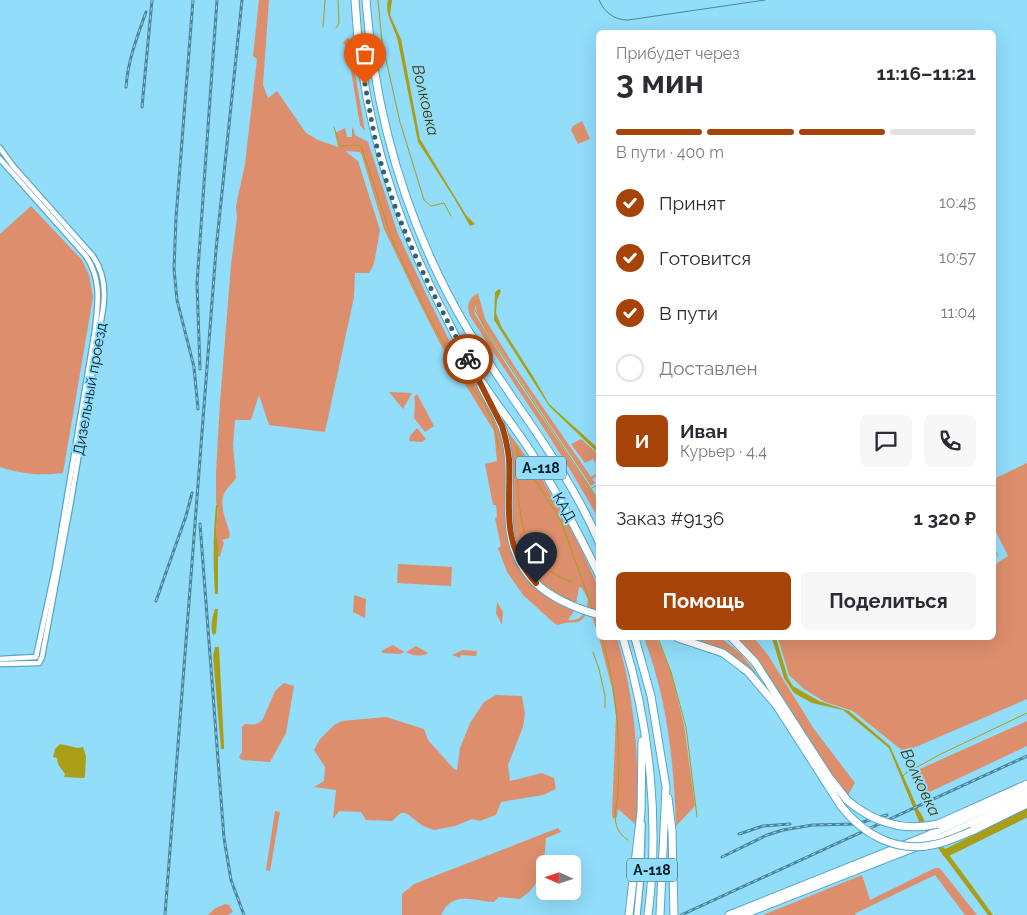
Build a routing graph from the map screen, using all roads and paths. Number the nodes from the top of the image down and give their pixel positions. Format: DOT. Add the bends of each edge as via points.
graph roads {
  1 [pos="355,0"];
  2 [pos="366,0"];
  3 [pos="0,148"];
  4 [pos="0,159"];
  5 [pos="472,368"];
  6 [pos="589,519"];
  7 [pos="596,526"];
  8 [pos="596,535"];
  9 [pos="596,569"];
  10 [pos="596,614"];
  11 [pos="623,640"];
  12 [pos="636,640"];
  13 [pos="685,640"];
  14 [pos="734,640"];
  15 [pos="0,659"];
  16 [pos="0,664"];
  17 [pos="641,714"];
  18 [pos="1027,784"];
  19 [pos="1027,791"];
  20 [pos="1027,798"];
  21 [pos="1027,804"];
  22 [pos="968,822"];
  23 [pos="641,824"];
  24 [pos="668,831"];
  25 [pos="629,915"];
  26 [pos="637,915"];
  27 [pos="648,915"];
  28 [pos="660,915"];
  29 [pos="674,915"];
  30 [pos="729,915"];
  31 [pos="742,915"];
  1 -- 5 [label="highway, КАД / А-118" via="359,48 378,152 417,260"];
  2 -- 6 [label="highway, КАД / А-118" via="373,64 390,146 419,233 441,282 469,331 542,439"];
  3 -- 16 [label="street, Дизельный проезд" via="87,248 99,266 104,286 103,309 71,501 42,657 39,662"];
  4 -- 15 [label="street, Дизельный проезд" via="86,256 98,287 95,330 61,535 36,657"];
  5 -- 9 [label="highway, КАД / А-118" via="540,466 571,517"];
  5 -- 10 [label="highway" via="506,437 509,518 521,564 536,583 562,602"];
  6 -- 7 [label="highway"];
  6 -- 8 [label="highway, КАД / А-118"];
  11 -- 17 [label="highway, А-118"];
  12 -- 24 [label="highway" via="651,696 670,806"];
  13 -- 22 [label="highway, bridge" via="723,653 757,681 777,706 841,806 867,832 897,844 920,847 952,839"];
  14 -- 22 [label="highway, bridge" via="755,662 829,777 845,798 863,813 888,824 909,828"];
  17 -- 23 [label="highway"];
  17 -- 27 [label="highway, А-118" via="652,798 652,883"];
  18 -- 22 [label="highway"];
  19 -- 22 [label="highway"];
  20 -- 22 [label="highway"];
  21 -- 22 [label="highway"];
  22 -- 30 [label="highway"];
  22 -- 31 [label="highway"];
  23 -- 25 [label="highway"];
  23 -- 26 [label="main road"];
  24 -- 28 [label="highway, А-118"];
  24 -- 29 [label="highway, bridge"];
}
